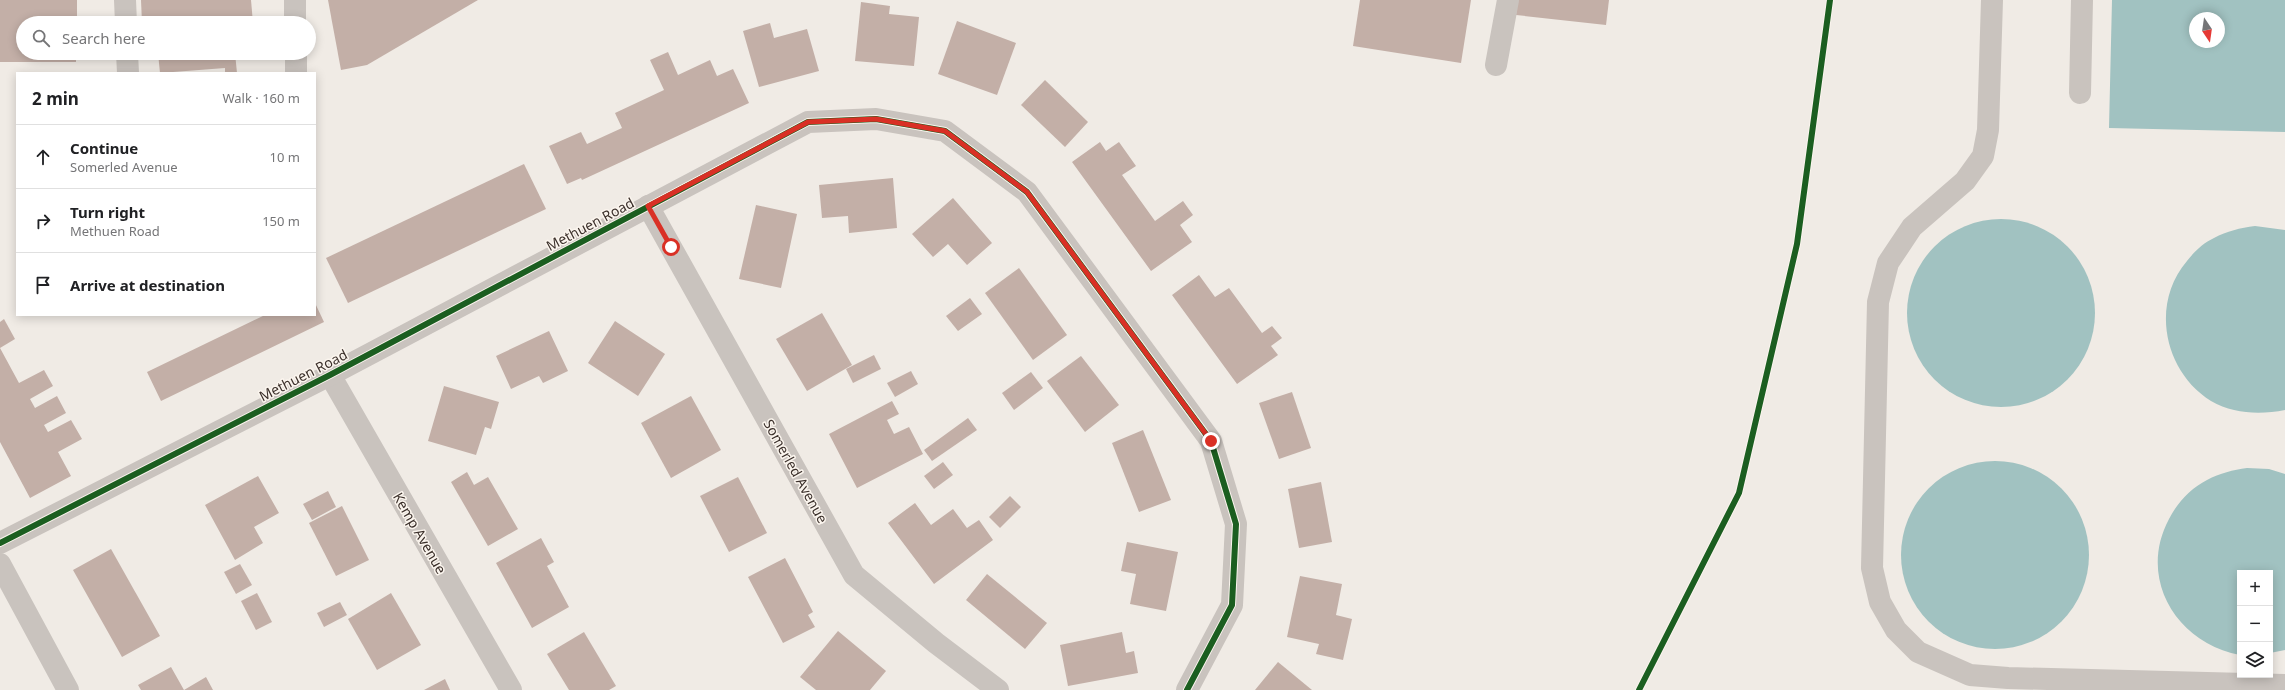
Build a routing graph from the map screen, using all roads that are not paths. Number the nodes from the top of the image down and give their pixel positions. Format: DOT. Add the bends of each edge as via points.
graph roads {
  1 [pos="125,0"];
  2 [pos="295,0"];
  3 [pos="1508,0"];
  4 [pos="1992,0"];
  5 [pos="2082,0"];
  6 [pos="126,16"];
  7 [pos="295,16"];
  8 [pos="127,60"];
  9 [pos="296,60"];
  10 [pos="1496,65"];
  11 [pos="128,72"];
  12 [pos="296,72"];
  13 [pos="2080,94"];
  14 [pos="648,206"];
  15 [pos="330,375"];
  16 [pos="0,543"];
  17 [pos="0,564"];
  18 [pos="2285,686"];
  19 [pos="68,690"];
  20 [pos="511,690"];
  21 [pos="998,690"];
  22 [pos="1187,690"];
  1 -- 6 [label="street"];
  2 -- 7 [label="street"];
  3 -- 10 [label="street"];
  4 -- 18 [label="street" via="1988,130 1983,156 1965,181 1912,228 1888,263 1878,302 1872,568 1880,602 1896,630 1918,652 1970,675"];
  5 -- 13 [label="street"];
  8 -- 11 [label="street"];
  9 -- 12 [label="street"];
  14 -- 15 [label="street, Methuen Road"];
  14 -- 21 [label="street, Somerled Avenue" via="854,575"];
  14 -- 22 [label="street, Methuen Road" via="808,122 876,119 945,131 1027,192 1211,441 1236,524 1232,605"];
  15 -- 16 [label="street, Methuen Road"];
  15 -- 20 [label="street, Kemp Avenue"];
  17 -- 19 [label="street"];
}
